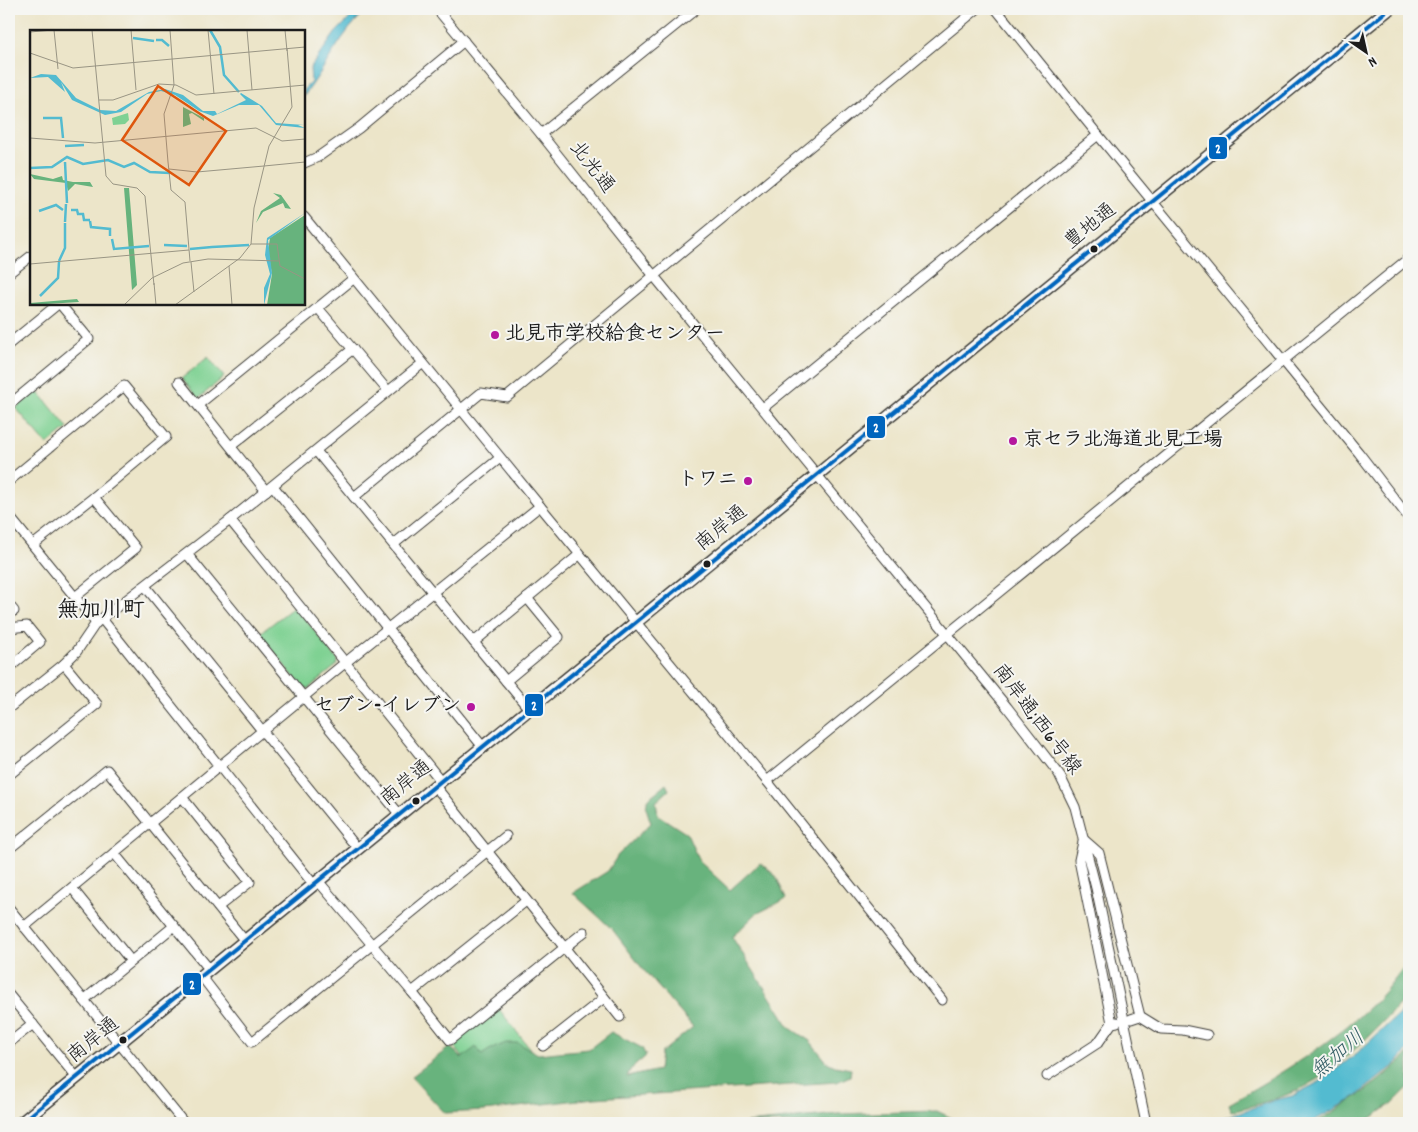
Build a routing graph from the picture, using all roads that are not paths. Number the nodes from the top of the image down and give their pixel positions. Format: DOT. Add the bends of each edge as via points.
graph roads {
  1 [pos="437,9"];
  2 [pos="696,9"];
  3 [pos="977,9"];
  4 [pos="996,9"];
  5 [pos="1388,9"];
  6 [pos="464,41"];
  7 [pos="541,134"];
  8 [pos="1098,135"];
  9 [pos="305,163"];
  10 [pos="1152,202"];
  11 [pos="305,218"];
  12 [pos="30,257"];
  13 [pos="1409,258"];
  14 [pos="9,273"];
  15 [pos="654,276"];
  16 [pos="353,279"];
  17 [pos="58,305"];
  18 [pos="60,305"];
  19 [pos="318,308"];
  20 [pos="9,344"];
  21 [pos="353,349"];
  22 [pos="1283,360"];
  23 [pos="422,363"];
  24 [pos="179,382"];
  25 [pos="388,391"];
  26 [pos="198,404"];
  27 [pos="9,405"];
  28 [pos="461,408"];
  29 [pos="763,408"];
  30 [pos="231,446"];
  31 [pos="316,451"];
  32 [pos="500,458"];
  33 [pos="817,475"];
  34 [pos="9,481"];
  35 [pos="270,488"];
  36 [pos="354,496"];
  37 [pos="94,497"];
  38 [pos="540,506"];
  39 [pos="9,516"];
  40 [pos="1409,518"];
  41 [pos="230,520"];
  42 [pos="394,544"];
  43 [pos="33,545"];
  44 [pos="187,554"];
  45 [pos="579,554"];
  46 [pos="145,586"];
  47 [pos="434,593"];
  48 [pos="75,597"];
  49 [pos="527,598"];
  50 [pos="9,605"];
  51 [pos="9,612"];
  52 [pos="99,621"];
  53 [pos="636,622"];
  54 [pos="9,628"];
  55 [pos="388,630"];
  56 [pos="947,634"];
  57 [pos="474,642"];
  58 [pos="346,662"];
  59 [pos="64,664"];
  60 [pos="9,668"];
  61 [pos="506,681"];
  62 [pos="304,698"];
  63 [pos="9,708"];
  64 [pos="529,709"];
  65 [pos="262,732"];
  66 [pos="483,747"];
  67 [pos="220,766"];
  68 [pos="9,775"];
  69 [pos="767,780"];
  70 [pos="438,783"];
  71 [pos="182,797"];
  72 [pos="400,815"];
  73 [pos="150,823"];
  74 [pos="506,836"];
  75 [pos="1083,839"];
  76 [pos="9,849"];
  77 [pos="358,849"];
  78 [pos="487,851"];
  79 [pos="114,853"];
  80 [pos="317,884"];
  81 [pos="72,888"];
  82 [pos="526,901"];
  83 [pos="218,907"];
  84 [pos="9,908"];
  85 [pos="174,926"];
  86 [pos="24,927"];
  87 [pos="584,932"];
  88 [pos="245,940"];
  89 [pos="372,944"];
  90 [pos="565,948"];
  91 [pos="131,961"];
  92 [pos="206,973"];
  93 [pos="412,992"];
  94 [pos="9,995"];
  95 [pos="604,998"];
  96 [pos="84,1000"];
  97 [pos="942,1000"];
  98 [pos="620,1017"];
  99 [pos="33,1024"];
  100 [pos="1207,1035"];
  101 [pos="9,1043"];
  102 [pos="120,1044"];
  103 [pos="543,1046"];
  104 [pos="1046,1076"];
  105 [pos="77,1078"];
  106 [pos="21,1123"];
  107 [pos="184,1123"];
  108 [pos="1146,1123"];
  1 -- 6 [label="street, 北光通"];
  2 -- 7 [label="street"];
  3 -- 15 [label="street"];
  4 -- 8 [label="street"];
  5 -- 10 [label="main road, 豊地通"];
  6 -- 7 [label="street, 北光通"];
  6 -- 9 [label="street" via="358,128"];
  7 -- 15 [label="street, 北光通"];
  8 -- 10 [label="street"];
  8 -- 29 [label="street"];
  10 -- 22 [label="street"];
  10 -- 33 [label="main road, 豊地通"];
  11 -- 16 [label="street"];
  12 -- 14 [label="street"];
  13 -- 22 [label="street"];
  15 -- 28 [label="street" via="507,398 481,393"];
  15 -- 29 [label="street, 北光通"];
  16 -- 19 [label="street"];
  16 -- 23 [label="street"];
  17 -- 20 [label="street"];
  18 -- 27 [label="street" via="89,339"];
  19 -- 21 [label="street"];
  19 -- 26 [label="street"];
  21 -- 25 [label="street"];
  21 -- 30 [label="street"];
  22 -- 40 [label="street"];
  22 -- 56 [label="street"];
  23 -- 25 [label="street"];
  23 -- 28 [label="street"];
  24 -- 26 [label="street"];
  25 -- 31 [label="street"];
  26 -- 30 [label="street"];
  28 -- 32 [label="street"];
  28 -- 36 [label="street"];
  29 -- 33 [label="street, 北光通"];
  30 -- 35 [label="street"];
  31 -- 35 [label="street"];
  31 -- 36 [label="street"];
  32 -- 38 [label="street"];
  32 -- 42 [label="street"];
  33 -- 53 [label="main road, 南岸通"];
  33 -- 56 [label="street, 南岸通;西6号線"];
  34 -- 37 [label="street" via="124,386 166,437"];
  35 -- 41 [label="street"];
  35 -- 55 [label="street"];
  36 -- 42 [label="street"];
  37 -- 43 [label="street"];
  37 -- 48 [label="street" via="136,548"];
  38 -- 45 [label="street"];
  38 -- 47 [label="street"];
  39 -- 43 [label="street"];
  41 -- 44 [label="street"];
  41 -- 58 [label="street"];
  42 -- 47 [label="street"];
  43 -- 48 [label="street"];
  44 -- 46 [label="street"];
  44 -- 62 [label="street"];
  45 -- 49 [label="street"];
  45 -- 53 [label="street"];
  46 -- 52 [label="street"];
  46 -- 65 [label="street"];
  47 -- 55 [label="street"];
  47 -- 57 [label="street"];
  48 -- 52 [label="street"];
  49 -- 57 [label="street"];
  49 -- 61 [label="street" via="559,637"];
  50 -- 51 [label="street" via="14,611"];
  52 -- 59 [label="street"];
  52 -- 67 [label="street"];
  53 -- 64 [label="main road, 南岸通"];
  53 -- 69 [label="street"];
  54 -- 60 [label="street" via="27,626 40,642"];
  55 -- 58 [label="street"];
  55 -- 66 [label="street"];
  56 -- 69 [label="street"];
  56 -- 75 [label="street, 南岸通;西6号線" via="1059,774 1075,807"];
  57 -- 61 [label="street"];
  58 -- 62 [label="street"];
  58 -- 70 [label="street"];
  59 -- 63 [label="street"];
  59 -- 68 [label="street" via="97,704"];
  61 -- 64 [label="street"];
  62 -- 65 [label="street"];
  62 -- 72 [label="street"];
  64 -- 66 [label="main road, 南岸通"];
  65 -- 67 [label="street"];
  65 -- 77 [label="street"];
  66 -- 70 [label="main road, 南岸通"];
  67 -- 71 [label="street"];
  67 -- 80 [label="street"];
  69 -- 97 [label="street"];
  70 -- 72 [label="main road, 南岸通"];
  70 -- 78 [label="street"];
  71 -- 73 [label="street"];
  71 -- 83 [label="street" via="250,882"];
  72 -- 77 [label="main road, 南岸通"];
  73 -- 76 [label="street" via="106,770"];
  73 -- 79 [label="street"];
  73 -- 83 [label="street"];
  74 -- 78 [label="street"];
  75 -- 100 [label="street" via="1099,853 1135,1017 1161,1029"];
  75 -- 104 [label="street" via="1079,860 1114,1023 1098,1043"];
  75 -- 108 [label="street, 南岸通;西6号線"];
  77 -- 80 [label="main road, 南岸通"];
  78 -- 82 [label="street"];
  78 -- 89 [label="street"];
  79 -- 81 [label="street"];
  79 -- 85 [label="street"];
  80 -- 88 [label="main road, 南岸通"];
  80 -- 89 [label="street"];
  81 -- 86 [label="street"];
  81 -- 91 [label="street"];
  82 -- 90 [label="street"];
  82 -- 93 [label="street"];
  83 -- 88 [label="street"];
  84 -- 86 [label="street"];
  85 -- 91 [label="street"];
  85 -- 92 [label="street"];
  86 -- 96 [label="street"];
  87 -- 90 [label="street"];
  88 -- 92 [label="main road, 南岸通"];
  89 -- 92 [label="street" via="252,1042"];
  89 -- 93 [label="street"];
  90 -- 93 [label="street" via="450,1040"];
  90 -- 95 [label="street"];
  91 -- 96 [label="street"];
  92 -- 102 [label="main road, 南岸通"];
  94 -- 99 [label="street"];
  95 -- 98 [label="street"];
  95 -- 103 [label="street"];
  96 -- 102 [label="street"];
  99 -- 101 [label="street"];
  99 -- 105 [label="street"];
  102 -- 105 [label="main road, 南岸通"];
  102 -- 107 [label="street"];
  105 -- 106 [label="main road, 南岸通"];
}
